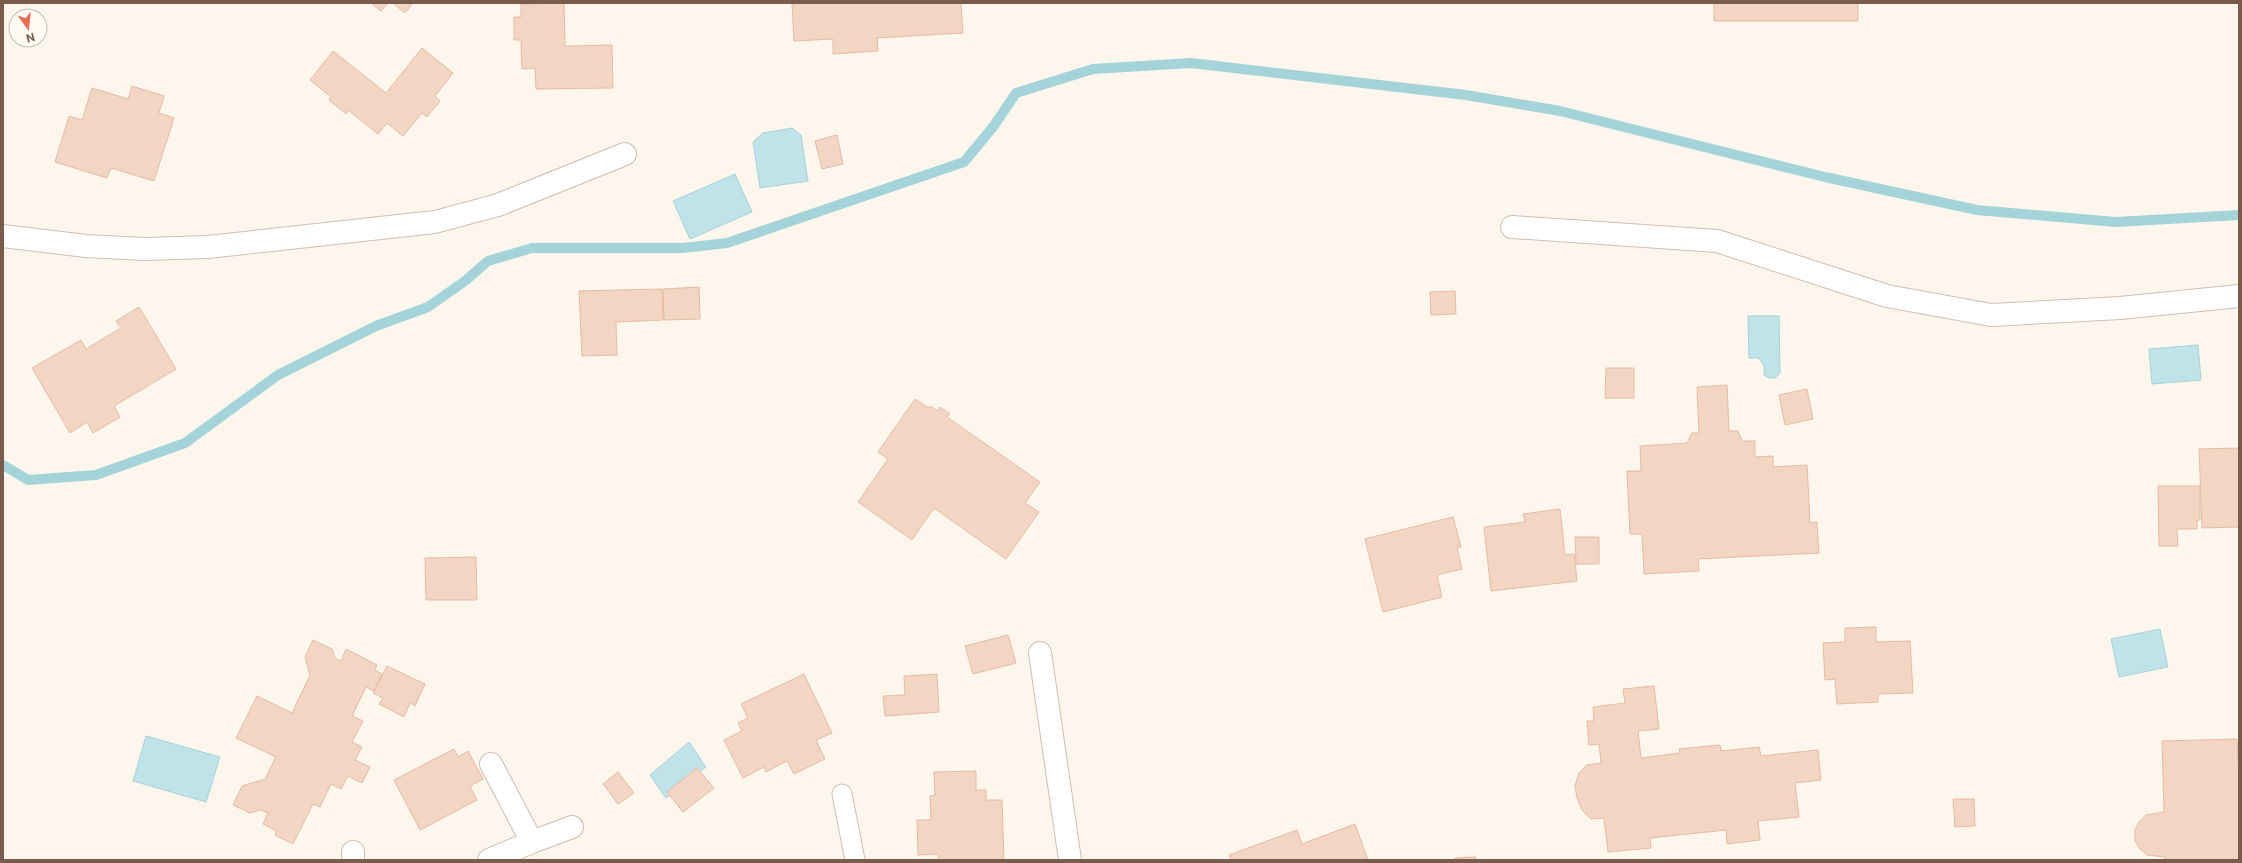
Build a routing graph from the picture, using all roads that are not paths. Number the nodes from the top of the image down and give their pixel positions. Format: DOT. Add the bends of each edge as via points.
graph roads {
  1 [pos="624,154"];
  2 [pos="1512,227"];
  3 [pos="3,236"];
  4 [pos="2239,296"];
  5 [pos="1040,653"];
  6 [pos="491,764"];
  7 [pos="842,794"];
  8 [pos="572,827"];
  9 [pos="532,842"];
  10 [pos="490,860"];
  11 [pos="855,860"];
  12 [pos="1070,860"];
  1 -- 3 [label="street" via="498,204 435,222 208,247 145,250"];
  2 -- 4 [label="street" via="1717,241 1887,296 1991,315 2105,309"];
  5 -- 12 [label="street"];
  6 -- 9 [label="street"];
  7 -- 11 [label="lane"];
  8 -- 9 [label="street"];
  9 -- 10 [label="street"];
}
